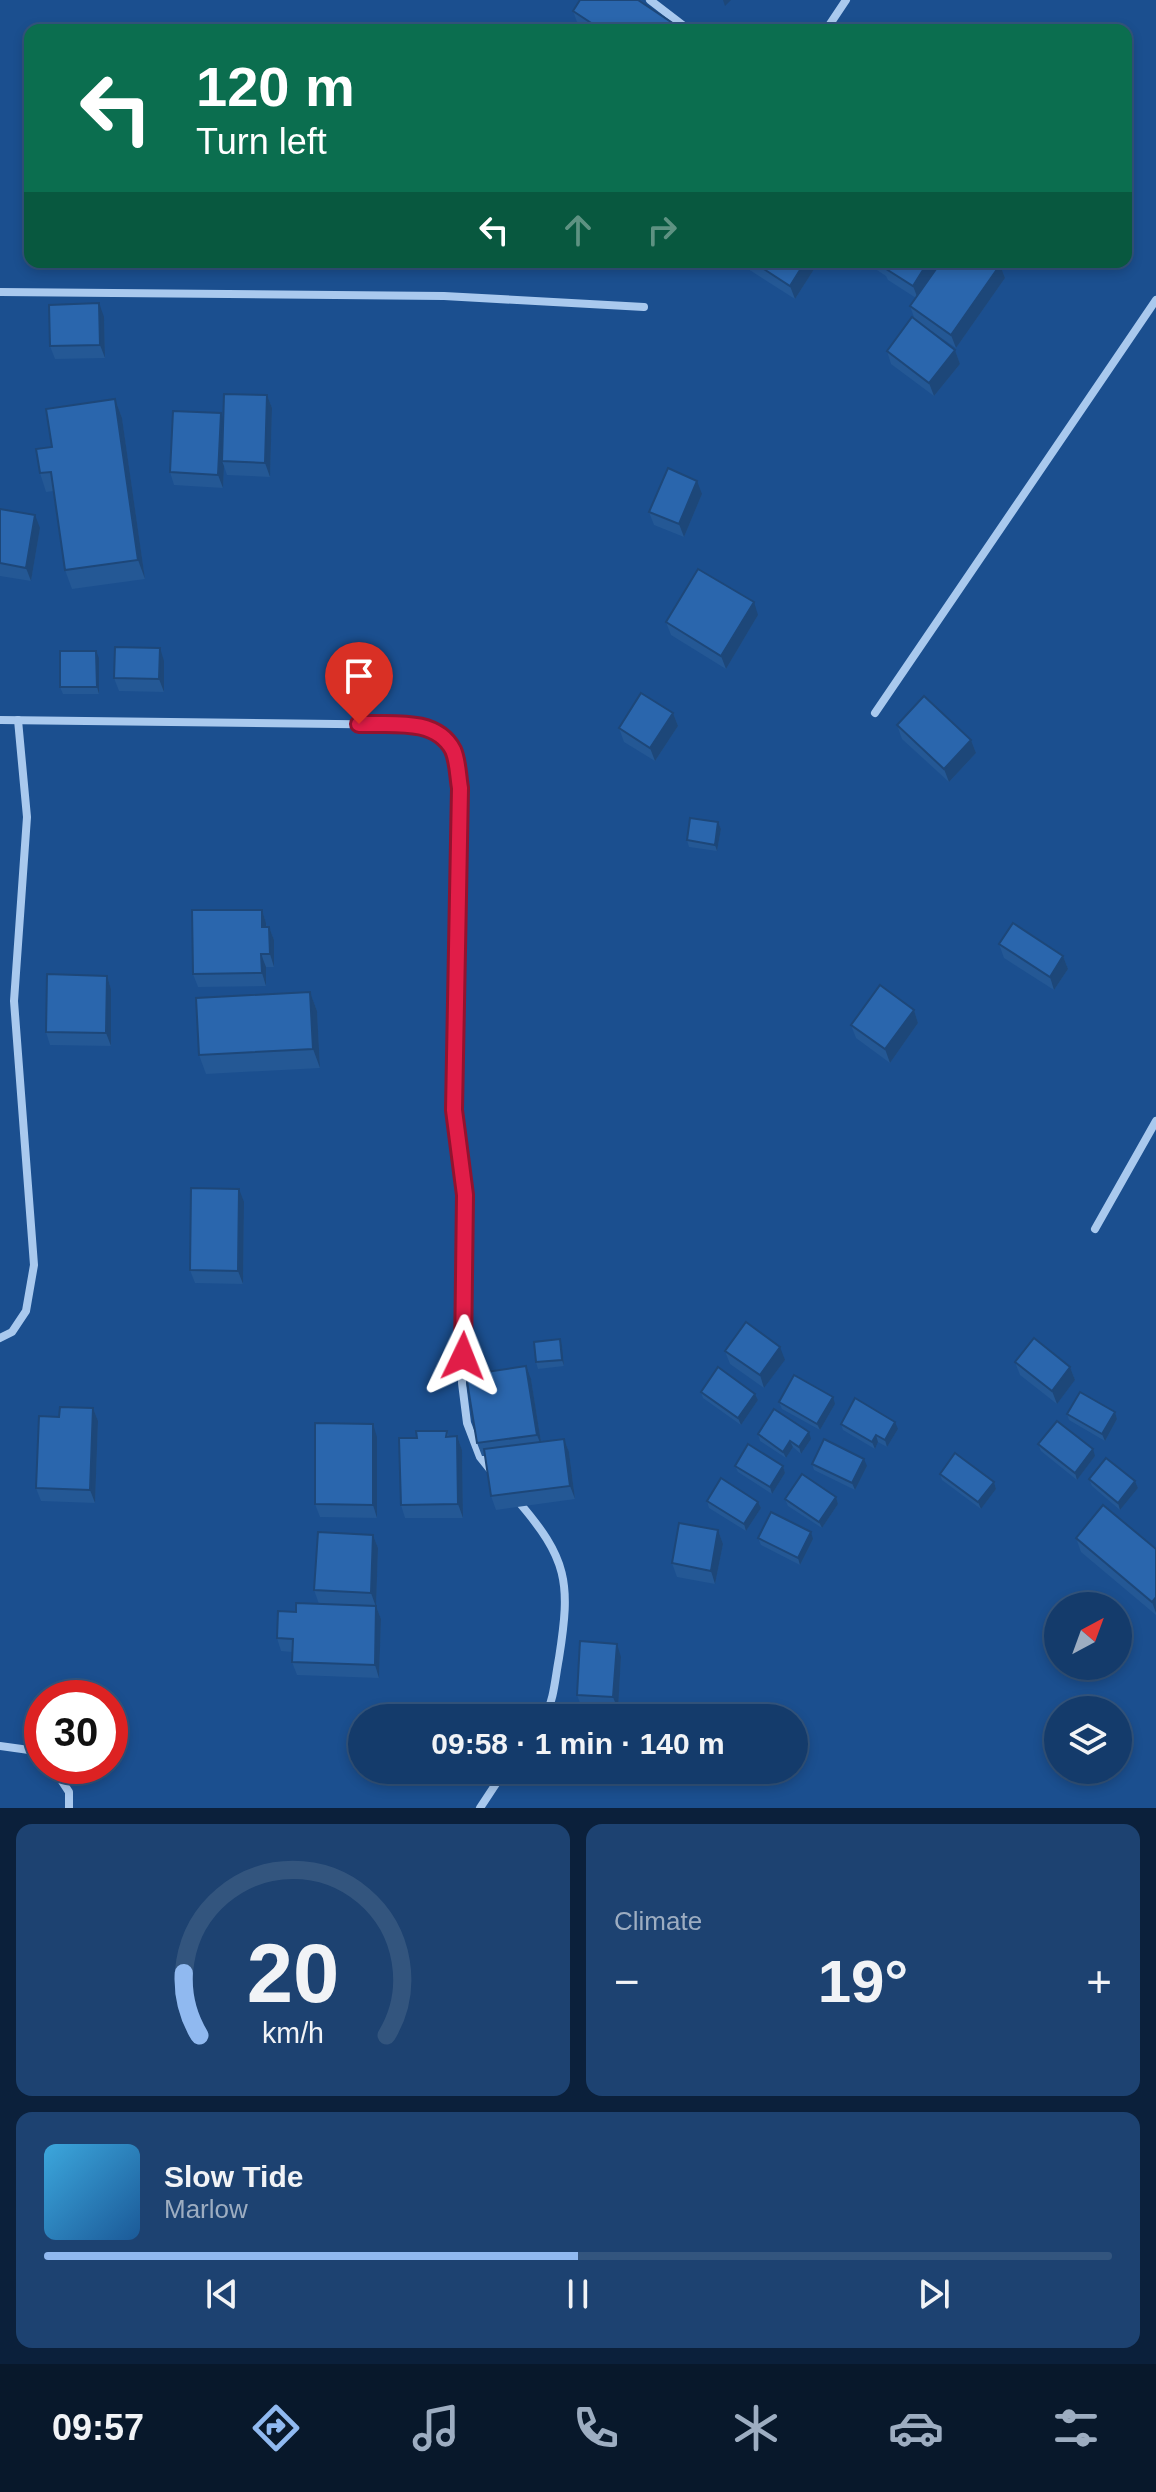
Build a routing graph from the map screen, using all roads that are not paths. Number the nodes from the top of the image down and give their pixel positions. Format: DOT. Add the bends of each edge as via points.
graph roads {
  1 [pos="650,0"];
  2 [pos="846,0"];
  3 [pos="681,24"];
  4 [pos="830,24"];
  5 [pos="0,292"];
  6 [pos="1156,300"];
  7 [pos="644,307"];
  8 [pos="875,713"];
  9 [pos="0,720"];
  10 [pos="18,720"];
  11 [pos="1156,1121"];
  12 [pos="1095,1229"];
  13 [pos="0,1338"];
  14 [pos="497,1478"];
  15 [pos="507,1489"];
  16 [pos="551,1704"];
  17 [pos="0,1746"];
  18 [pos="24,1749"];
  19 [pos="64,1784"];
  20 [pos="496,1784"];
  21 [pos="69,1808"];
  22 [pos="480,1808"];
  1 -- 3 [label="street"];
  2 -- 4 [label="street"];
  5 -- 7 [label="street" via="444,296"];
  6 -- 8 [label="street"];
  9 -- 10 [label="street"];
  10 -- 13 [label="street" via="27,817 14,1001 34,1265 26,1311 12,1332"];
  10 -- 14 [label="street" via="417,725 441,735 453,751 460,788 454,1110 465,1195 462,1383 480,1457"];
  11 -- 12 [label="street"];
  15 -- 16 [label="street" via="547,1535 566,1584"];
  17 -- 18 [label="street"];
  19 -- 21 [label="street"];
  20 -- 22 [label="street"];
}
